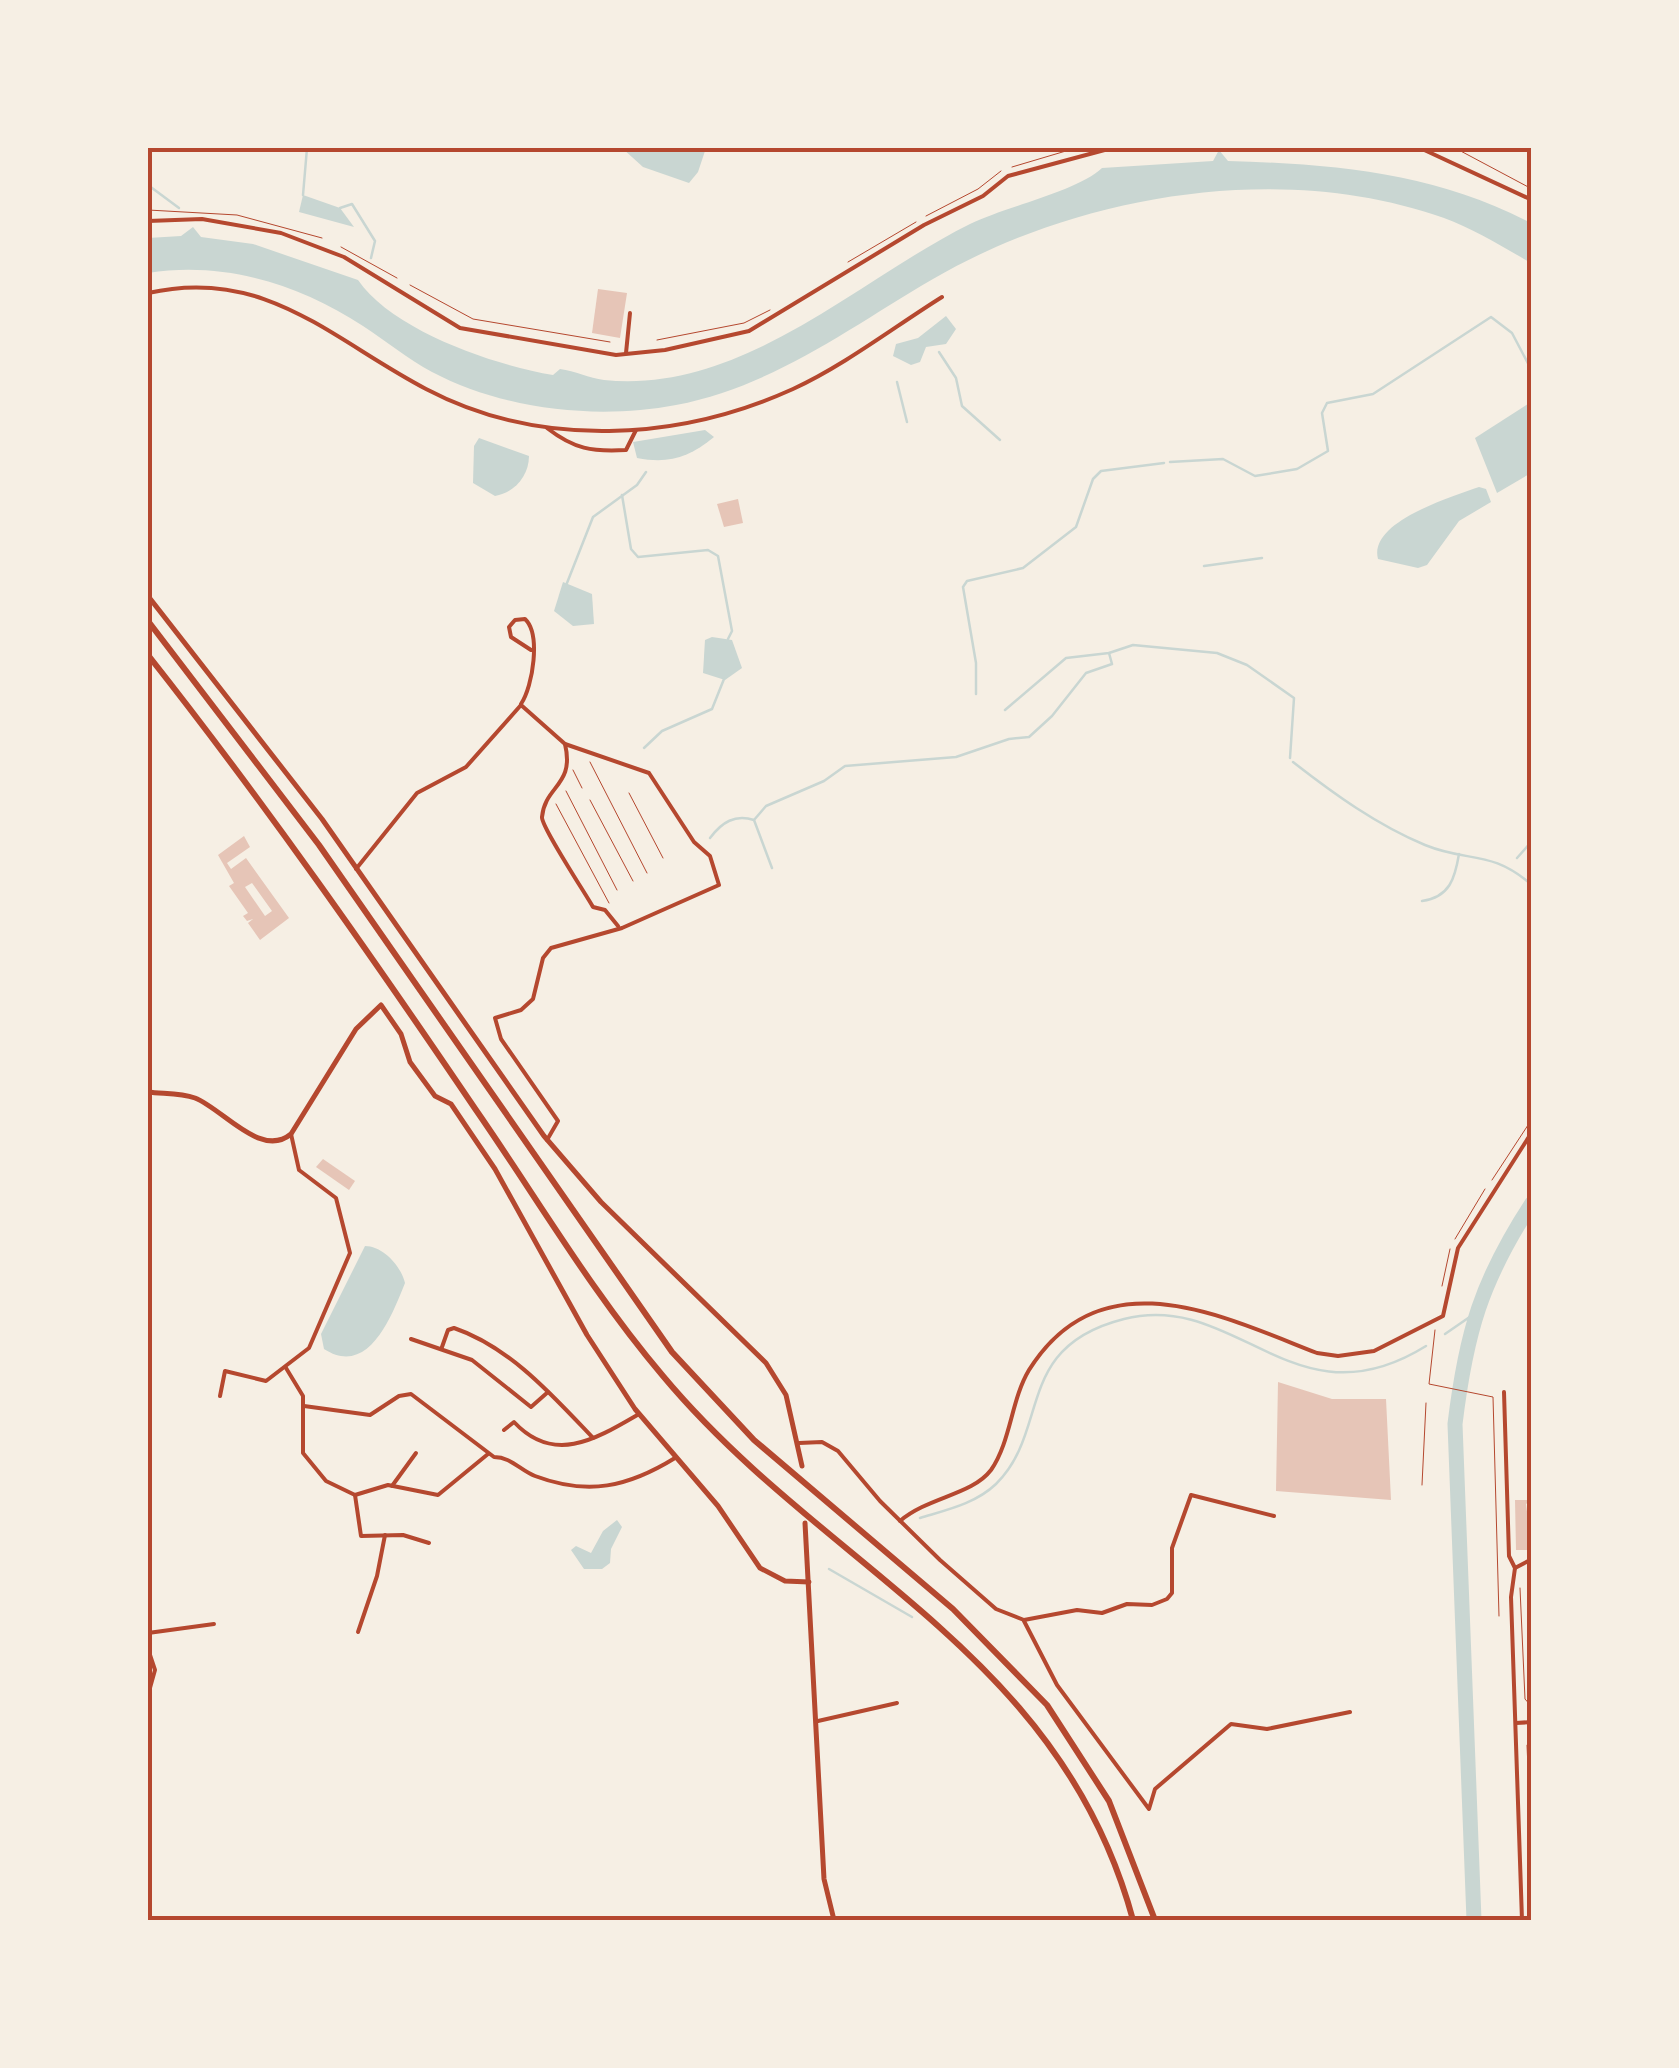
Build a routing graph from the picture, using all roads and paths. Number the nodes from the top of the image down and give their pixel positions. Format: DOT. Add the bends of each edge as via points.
graph roads {
  1 [pos="1112,148"];
  2 [pos="1420,148"];
  3 [pos="1456,148"];
  4 [pos="1532,189"];
  5 [pos="1532,200"];
  6 [pos="148,210"];
  7 [pos="148,221"];
  8 [pos="322,238"];
  9 [pos="341,246"];
  10 [pos="397,278"];
  11 [pos="410,285"];
  12 [pos="148,292"];
  13 [pos="942,296"];
  14 [pos="630,314"];
  15 [pos="710,330"];
  16 [pos="657,340"];
  17 [pos="610,342"];
  18 [pos="626,353"];
  19 [pos="547,428"];
  20 [pos="637,429"];
  21 [pos="148,596"];
  22 [pos="148,622"];
  23 [pos="531,650"];
  24 [pos="148,655"];
  25 [pos="521,704"];
  26 [pos="565,744"];
  27 [pos="585,750"];
  28 [pos="569,762"];
  29 [pos="562,783"];
  30 [pos="582,788"];
  31 [pos="629,793"];
  32 [pos="552,796"];
  33 [pos="590,800"];
  34 [pos="663,858"];
  35 [pos="356,869"];
  36 [pos="647,873"];
  37 [pos="632,881"];
  38 [pos="618,890"];
  39 [pos="606,911"];
  40 [pos="619,928"];
  41 [pos="148,1092"];
  42 [pos="1532,1119"];
  43 [pos="1532,1132"];
  44 [pos="291,1134"];
  45 [pos="547,1140"];
  46 [pos="1492,1180"];
  47 [pos="1438,1316"];
  48 [pos="411,1339"];
  49 [pos="442,1347"];
  50 [pos="286,1368"];
  51 [pos="548,1392"];
  52 [pos="1504,1392"];
  53 [pos="220,1396"];
  54 [pos="1426,1404"];
  55 [pos="304,1406"];
  56 [pos="639,1414"];
  57 [pos="504,1430"];
  58 [pos="593,1438"];
  59 [pos="799,1443"];
  60 [pos="416,1453"];
  61 [pos="489,1454"];
  62 [pos="676,1457"];
  63 [pos="802,1466"];
  64 [pos="1422,1485"];
  65 [pos="392,1486"];
  66 [pos="355,1496"];
  67 [pos="1274,1516"];
  68 [pos="900,1521"];
  69 [pos="806,1524"];
  70 [pos="385,1534"];
  71 [pos="429,1543"];
  72 [pos="1532,1560"];
  73 [pos="1515,1568"];
  74 [pos="1520,1580"];
  75 [pos="809,1582"];
  76 [pos="1499,1616"];
  77 [pos="1024,1620"];
  78 [pos="214,1624"];
  79 [pos="358,1632"];
  80 [pos="148,1633"];
  81 [pos="148,1649"];
  82 [pos="148,1695"];
  83 [pos="897,1703"];
  84 [pos="1532,1708"];
  85 [pos="1350,1712"];
  86 [pos="818,1721"];
  87 [pos="1515,1722"];
  88 [pos="1532,1722"];
  89 [pos="1532,1739"];
  90 [pos="1532,1860"];
  91 [pos="834,1920"];
  92 [pos="1133,1920"];
  93 [pos="1156,1920"];
  94 [pos="1522,1920"];
  1 -- 18 [label="street" via="1008,176 749,331"];
  2 -- 5 [label="street"];
  3 -- 4 [label="path"];
  6 -- 8 [label="path" via="237,214"];
  7 -- 18 [label="street" via="202,219 282,233 344,257 460,328"];
  9 -- 10 [label="path"];
  11 -- 17 [label="path" via="473,318"];
  12 -- 19 [label="street" via="228,290 299,310 424,388 488,416"];
  13 -- 20 [label="street" via="795,388 711,417"];
  14 -- 18 [label="street"];
  15 -- 16 [label="path"];
  19 -- 20 [label="street"];
  19 -- 20 [label="street" via="572,447 591,451 626,450"];
  21 -- 35 [label="main road"];
  22 -- 93 [label="highway" via="319,845 647,1320 712,1398 784,1468 984,1637 1046,1705 1109,1801"];
  23 -- 23 [label="street" via="511,637 516,620 530,624"];
  23 -- 25 [label="street" via="533,673"];
  24 -- 92 [label="highway" via="309,867 630,1334 696,1414 968,1650 1046,1740 1092,1811"];
  25 -- 26 [label="street"];
  25 -- 35 [label="street" via="466,767 417,793"];
  26 -- 27 [label="street"];
  26 -- 28 [label="street"];
  27 -- 36 [label="path"];
  27 -- 40 [label="street" via="644,769 710,856 719,886"];
  28 -- 29 [label="street"];
  28 -- 30 [label="path"];
  29 -- 32 [label="street"];
  29 -- 38 [label="path"];
  31 -- 34 [label="path"];
  32 -- 39 [label="path" via="610,904"];
  32 -- 39 [label="street" via="542,816 546,832 593,908"];
  33 -- 37 [label="path"];
  35 -- 45 [label="main road"];
  39 -- 40 [label="street"];
  40 -- 45 [label="street" via="551,948 534,999 494,1021 558,1121"];
  41 -- 44 [label="main road" via="197,1099 263,1141"];
  42 -- 46 [label="path"];
  43 -- 47 [label="street" via="1458,1248"];
  44 -- 50 [label="street" via="299,1170 336,1198 350,1253 309,1348"];
  44 -- 56 [label="main road" via="356,1030 381,1005 410,1062 435,1096 451,1104 494,1168"];
  45 -- 59 [label="main road" via="766,1363 786,1396"];
  47 -- 68 [label="street" via="1374,1351 1326,1355 1193,1306 1164,1301 1113,1308 1064,1332 1030,1369 984,1477 919,1505"];
  47 -- 76 [label="path" via="1430,1386 1492,1396"];
  48 -- 49 [label="street"];
  49 -- 51 [label="street" via="494,1374 532,1407"];
  49 -- 51 [label="street" via="448,1330 458,1328"];
  50 -- 53 [label="street" via="266,1382 225,1371"];
  50 -- 55 [label="street"];
  51 -- 58 [label="street"];
  52 -- 73 [label="street" via="1509,1556"];
  54 -- 64 [label="lane"];
  55 -- 61 [label="street" via="370,1414 411,1394"];
  55 -- 66 [label="street" via="303,1453 326,1481"];
  56 -- 58 [label="street"];
  56 -- 62 [label="main road"];
  57 -- 58 [label="street" via="514,1422 533,1440 556,1448"];
  59 -- 63 [label="main road"];
  59 -- 68 [label="street" via="822,1442 838,1451"];
  60 -- 65 [label="street"];
  61 -- 62 [label="street" via="536,1476 604,1489"];
  61 -- 65 [label="street" via="438,1496"];
  62 -- 75 [label="main road" via="760,1568 772,1577"];
  65 -- 66 [label="street"];
  66 -- 70 [label="street" via="361,1536"];
  67 -- 77 [label="street" via="1188,1496 1172,1548 1168,1599 1102,1614 1077,1610"];
  68 -- 77 [label="street" via="996,1610"];
  69 -- 75 [label="main road"];
  70 -- 71 [label="street"];
  70 -- 79 [label="street"];
  72 -- 73 [label="street"];
  73 -- 87 [label="street"];
  74 -- 84 [label="path" via="1524,1688"];
  75 -- 86 [label="main road"];
  77 -- 85 [label="street" via="1057,1685 1150,1809 1156,1790 1231,1724 1267,1729"];
  78 -- 80 [label="street"];
  81 -- 82 [label="street" via="155,1670"];
  83 -- 86 [label="street"];
  86 -- 91 [label="main road" via="824,1879"];
  87 -- 88 [label="street"];
  87 -- 94 [label="street"];
  89 -- 90 [label="path"];
}
